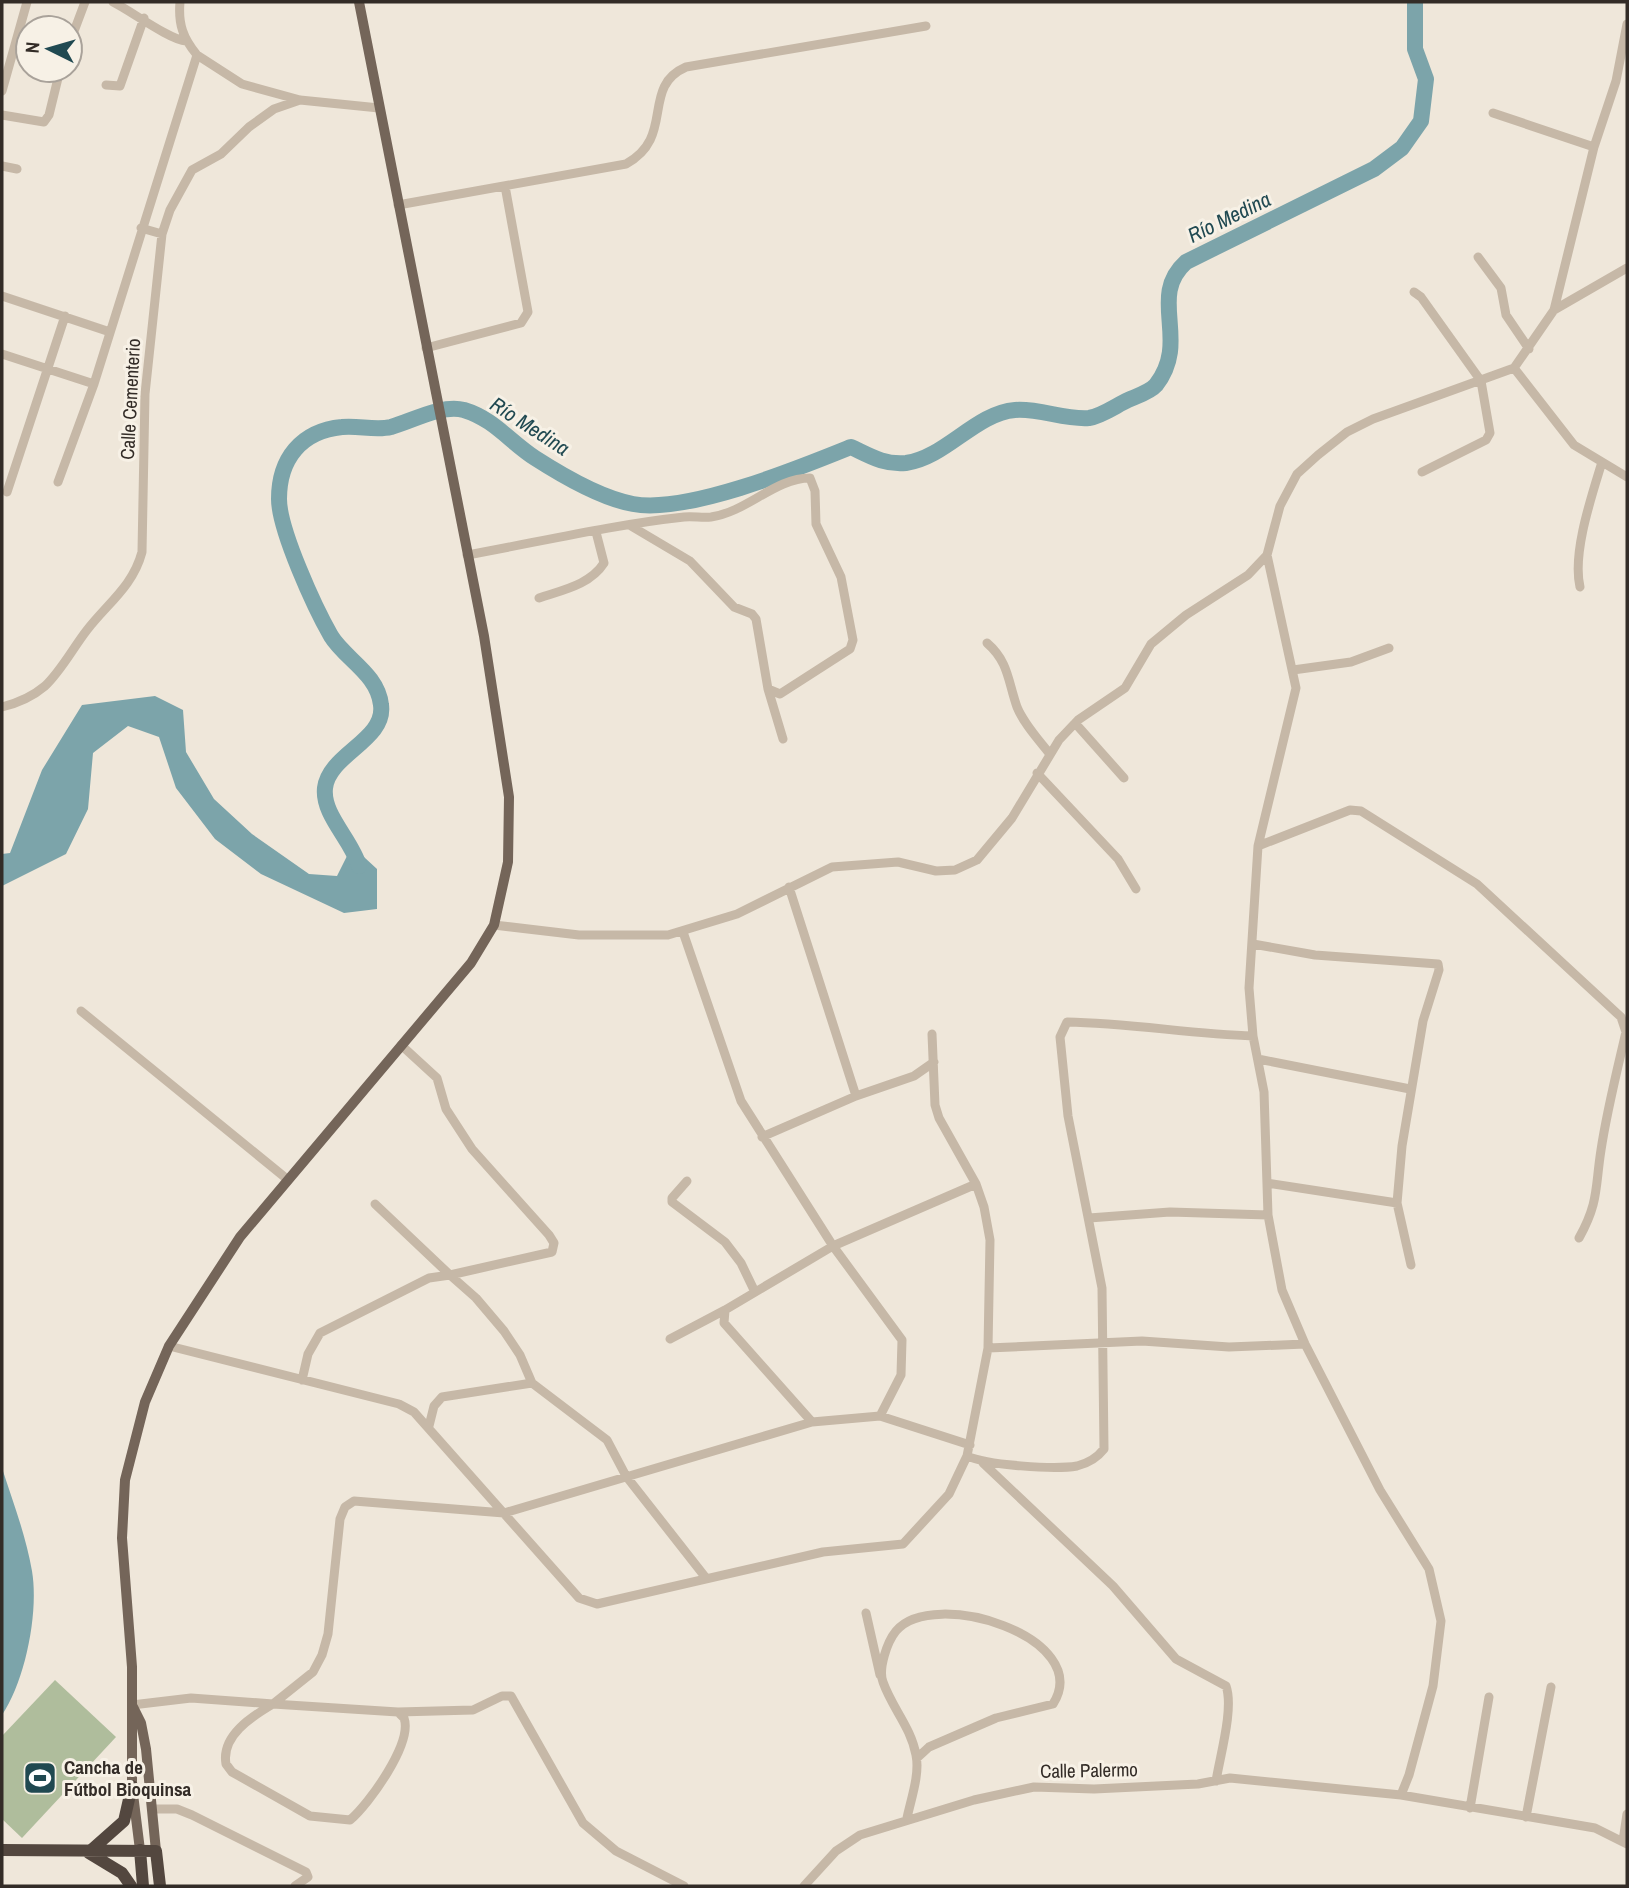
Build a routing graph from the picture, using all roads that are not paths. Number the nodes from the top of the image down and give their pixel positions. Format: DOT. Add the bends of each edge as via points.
graph roads {
  1 [pos="27,2"];
  2 [pos="113,2"];
  3 [pos="180,2"];
  4 [pos="359,2"];
  5 [pos="144,19"];
  6 [pos="1627,24"];
  7 [pos="926,26"];
  8 [pos="186,41"];
  9 [pos="197,55"];
  10 [pos="57,84"];
  11 [pos="106,85"];
  12 [pos="2,91"];
  13 [pos="300,100"];
  14 [pos="379,108"];
  15 [pos="1493,113"];
  16 [pos="2,115"];
  17 [pos="1594,147"];
  18 [pos="2,166"];
  19 [pos="17,169"];
  20 [pos="505,186"];
  21 [pos="398,205"];
  22 [pos="141,228"];
  23 [pos="162,234"];
  24 [pos="1478,257"];
  25 [pos="1627,268"];
  26 [pos="1414,292"];
  27 [pos="2,296"];
  28 [pos="1555,310"];
  29 [pos="65,316"];
  30 [pos="110,332"];
  31 [pos="426,348"];
  32 [pos="1529,349"];
  33 [pos="2,354"];
  34 [pos="48,368"];
  35 [pos="1514,368"];
  36 [pos="1480,381"];
  37 [pos="94,384"];
  38 [pos="1602,462"];
  39 [pos="1422,472"];
  40 [pos="1627,477"];
  41 [pos="58,482"];
  42 [pos="7,492"];
  43 [pos="631,526"];
  44 [pos="596,531"];
  45 [pos="467,555"];
  46 [pos="1267,555"];
  47 [pos="1580,587"];
  48 [pos="538,598"];
  49 [pos="987,643"];
  50 [pos="1389,648"];
  51 [pos="1293,670"];
  52 [pos="768,689"];
  53 [pos="2,707"];
  54 [pos="1075,723"];
  55 [pos="783,739"];
  56 [pos="1049,753"];
  57 [pos="1037,773"];
  58 [pos="1124,778"];
  59 [pos="1258,846"];
  60 [pos="789,887"];
  61 [pos="1136,889"];
  62 [pos="494,925"];
  63 [pos="683,932"];
  64 [pos="1253,944"];
  65 [pos="81,1011"];
  66 [pos="932,1034"];
  67 [pos="1253,1035"];
  68 [pos="401,1045"];
  69 [pos="1258,1059"];
  70 [pos="934,1062"];
  71 [pos="1410,1089"];
  72 [pos="856,1096"];
  73 [pos="762,1137"];
  74 [pos="287,1179"];
  75 [pos="687,1181"];
  76 [pos="1267,1183"];
  77 [pos="976,1184"];
  78 [pos="1397,1203"];
  79 [pos="375,1204"];
  80 [pos="1268,1215"];
  81 [pos="1089,1218"];
  82 [pos="1579,1238"];
  83 [pos="833,1246"];
  84 [pos="1411,1265"];
  85 [pos="450,1275"];
  86 [pos="754,1290"];
  87 [pos="724,1310"];
  88 [pos="670,1339"];
  89 [pos="1103,1342"];
  90 [pos="1305,1344"];
  91 [pos="169,1346"];
  92 [pos="988,1349"];
  93 [pos="302,1380"];
  94 [pos="532,1383"];
  95 [pos="880,1416"];
  96 [pos="812,1422"];
  97 [pos="429,1426"];
  98 [pos="970,1445"];
  99 [pos="967,1456"];
  100 [pos="983,1463"];
  101 [pos="626,1476"];
  102 [pos="504,1513"];
  103 [pos="706,1578"];
  104 [pos="866,1613"];
  105 [pos="882,1680"];
  106 [pos="1551,1687"];
  107 [pos="1489,1697"];
  108 [pos="273,1704"];
  109 [pos="132,1705"];
  110 [pos="398,1712"];
  111 [pos="917,1758"];
  112 [pos="1216,1781"];
  113 [pos="132,1786"];
  114 [pos="1401,1795"];
  115 [pos="1469,1808"];
  116 [pos="152,1809"];
  117 [pos="1627,1814"];
  118 [pos="1526,1817"];
  119 [pos="907,1818"];
  120 [pos="1625,1842"];
  121 [pos="2,1850"];
  122 [pos="140,1850"];
  123 [pos="156,1851"];
  124 [pos="89,1853"];
  125 [pos="131,1886"];
  126 [pos="143,1886"];
  127 [pos="160,1886"];
  128 [pos="295,1886"];
  129 [pos="684,1886"];
  130 [pos="804,1886"];
  1 -- 12 [label="street"];
  2 -- 5 [label="street"];
  3 -- 8 [label="street" via="178,19"];
  4 -- 14 [label="main road"];
  5 -- 8 [label="street" via="177,41"];
  5 -- 11 [label="street" via="120,86"];
  6 -- 17 [label="street" via="1616,81"];
  7 -- 20 [label="street" via="686,68 672,75 663,88 653,135 635,159 616,167"];
  8 -- 9 [label="street"];
  9 -- 13 [label="street" via="242,84"];
  9 -- 22 [label="street"];
  10 -- 16 [label="street" via="44,122"];
  13 -- 14 [label="street"];
  13 -- 23 [label="street, Calle Cementerio" via="274,109 220,154 192,170"];
  14 -- 21 [label="main road"];
  15 -- 17 [label="street"];
  17 -- 28 [label="street"];
  18 -- 19 [label="street"];
  20 -- 21 [label="street"];
  20 -- 31 [label="street" via="526,318"];
  21 -- 31 [label="main road"];
  22 -- 23 [label="street"];
  22 -- 30 [label="street"];
  23 -- 53 [label="street, Calle Cementerio" via="145,394 138,567 47,683 34,695"];
  24 -- 32 [label="street" via="1501,288 1506,315"];
  25 -- 28 [label="street"];
  26 -- 36 [label="street"];
  27 -- 29 [label="street"];
  28 -- 32 [label="street"];
  29 -- 30 [label="street"];
  29 -- 34 [label="street"];
  30 -- 37 [label="street"];
  31 -- 45 [label="main road"];
  32 -- 35 [label="street"];
  33 -- 34 [label="street"];
  34 -- 37 [label="street"];
  34 -- 42 [label="street"];
  35 -- 36 [label="street"];
  35 -- 38 [label="street" via="1574,445"];
  36 -- 39 [label="street" via="1490,433 1486,440"];
  36 -- 46 [label="street" via="1373,419 1318,455 1297,474 1280,506"];
  37 -- 41 [label="street"];
  38 -- 40 [label="street"];
  38 -- 47 [label="street" via="1578,570"];
  43 -- 44 [label="street"];
  43 -- 52 [label="street" via="690,561 734,607 757,619"];
  43 -- 52 [label="street" via="738,510 797,478 810,478 816,524 841,576 853,640 850,649 780,694"];
  44 -- 45 [label="street"];
  44 -- 48 [label="street" via="604,563 598,572 579,585"];
  45 -- 62 [label="main road" via="509,797 508,862"];
  46 -- 51 [label="street"];
  46 -- 54 [label="street" via="1248,575 1151,644 1125,688"];
  49 -- 56 [label="street" via="1008,670 1026,723"];
  50 -- 51 [label="street" via="1351,662"];
  51 -- 59 [label="street" via="1293,708"];
  52 -- 55 [label="street"];
  54 -- 56 [label="street"];
  54 -- 58 [label="street"];
  56 -- 57 [label="street"];
  57 -- 60 [label="street" via="1012,818 977,860 955,870 936,871 898,862 832,867"];
  57 -- 61 [label="street" via="1118,859"];
  59 -- 64 [label="street"];
  59 -- 82 [label="street" via="1350,810 1361,811 1477,884 1621,1017 1626,1032 1601,1151 1599,1183 1593,1213"];
  60 -- 63 [label="street" via="737,914"];
  60 -- 72 [label="street"];
  62 -- 63 [label="street" via="579,935"];
  62 -- 68 [label="main road" via="471,963"];
  63 -- 73 [label="street" via="741,1101"];
  64 -- 67 [label="street" via="1249,988"];
  64 -- 71 [label="street" via="1315,955 1438,964"];
  65 -- 74 [label="street"];
  66 -- 70 [label="street"];
  67 -- 69 [label="street"];
  67 -- 81 [label="street" via="1067,1022 1060,1037 1068,1116"];
  68 -- 74 [label="main road"];
  68 -- 85 [label="street" via="437,1078 446,1109 471,1149 554,1243 552,1252 546,1254"];
  69 -- 71 [label="street"];
  69 -- 76 [label="street" via="1264,1091"];
  70 -- 72 [label="street" via="914,1076"];
  70 -- 77 [label="street" via="939,1118"];
  71 -- 78 [label="street"];
  72 -- 73 [label="street"];
  73 -- 83 [label="street"];
  74 -- 91 [label="main road" via="240,1237"];
  75 -- 86 [label="street" via="672,1202 725,1242"];
  76 -- 78 [label="street"];
  76 -- 80 [label="street"];
  77 -- 83 [label="street"];
  77 -- 92 [label="street" via="990,1240"];
  78 -- 84 [label="street"];
  79 -- 85 [label="street"];
  80 -- 81 [label="street" via="1170,1212"];
  80 -- 90 [label="street" via="1282,1290"];
  81 -- 89 [label="street" via="1101,1288"];
  83 -- 86 [label="street"];
  83 -- 95 [label="street" via="902,1340 901,1375"];
  85 -- 93 [label="street" via="429,1279 320,1333 308,1354"];
  85 -- 94 [label="street" via="504,1331"];
  86 -- 87 [label="street"];
  87 -- 88 [label="street"];
  87 -- 96 [label="street" via="724,1323"];
  89 -- 90 [label="street" via="1229,1348"];
  89 -- 92 [label="street"];
  89 -- 100 [label="street" via="1106,1432 1104,1448 1096,1459 1075,1466"];
  90 -- 114 [label="street" via="1380,1490 1429,1569 1441,1620 1433,1686"];
  91 -- 93 [label="street"];
  91 -- 109 [label="main road" via="145,1402 125,1480 122,1538"];
  92 -- 98 [label="street"];
  93 -- 97 [label="street" via="399,1404"];
  94 -- 97 [label="street" via="442,1397 434,1406"];
  94 -- 101 [label="street" via="607,1440"];
  95 -- 96 [label="street"];
  95 -- 98 [label="street"];
  96 -- 101 [label="street"];
  97 -- 102 [label="street"];
  98 -- 99 [label="street"];
  99 -- 100 [label="street"];
  99 -- 103 [label="street" via="949,1494 903,1544 823,1552"];
  100 -- 112 [label="street" via="1113,1586 1175,1659 1226,1686 1229,1694"];
  101 -- 102 [label="street"];
  101 -- 103 [label="street"];
  102 -- 103 [label="street" via="588,1603"];
  102 -- 108 [label="street" via="354,1501 345,1507 322,1655 313,1672"];
  104 -- 105 [label="street"];
  105 -- 111 [label="street" via="905,1721"];
  105 -- 111 [label="street" via="896,1631 919,1619 943,1615 968,1616 1003,1626 1051,1656 1058,1679 1053,1704 996,1718 929,1747"];
  106 -- 118 [label="street"];
  107 -- 115 [label="street"];
  108 -- 109 [label="street" via="191,1698"];
  108 -- 110 [label="street"];
  108 -- 110 [label="street" via="251,1717 227,1743 226,1764 232,1772 310,1816 344,1822 360,1812 384,1779 406,1734 407,1725"];
  109 -- 113 [label="main road"];
  109 -- 116 [label="main road" via="141,1723"];
  110 -- 129 [label="street" via="473,1710 510,1696 583,1823 616,1851"];
  111 -- 119 [label="street"];
  112 -- 114 [label="street, Calle Palermo" via="1230,1778"];
  112 -- 119 [label="street, Calle Palermo" via="1094,1790 1034,1787"];
  113 -- 122 [label="main road"];
  113 -- 124 [label="highway" via="124,1821"];
  114 -- 115 [label="street, Calle Palermo"];
  115 -- 118 [label="street, Calle Palermo"];
  116 -- 123 [label="main road"];
  116 -- 128 [label="street" via="192,1815 306,1872 308,1877"];
  117 -- 120 [label="street"];
  118 -- 120 [label="street, Calle Palermo" via="1595,1828"];
  119 -- 130 [label="street, Calle Palermo" via="860,1835 836,1851"];
  121 -- 124 [label="highway"];
  122 -- 123 [label="highway"];
  122 -- 124 [label="highway"];
  122 -- 126 [label="highway"];
  123 -- 127 [label="highway"];
  124 -- 125 [label="highway" via="122,1873"];
}
